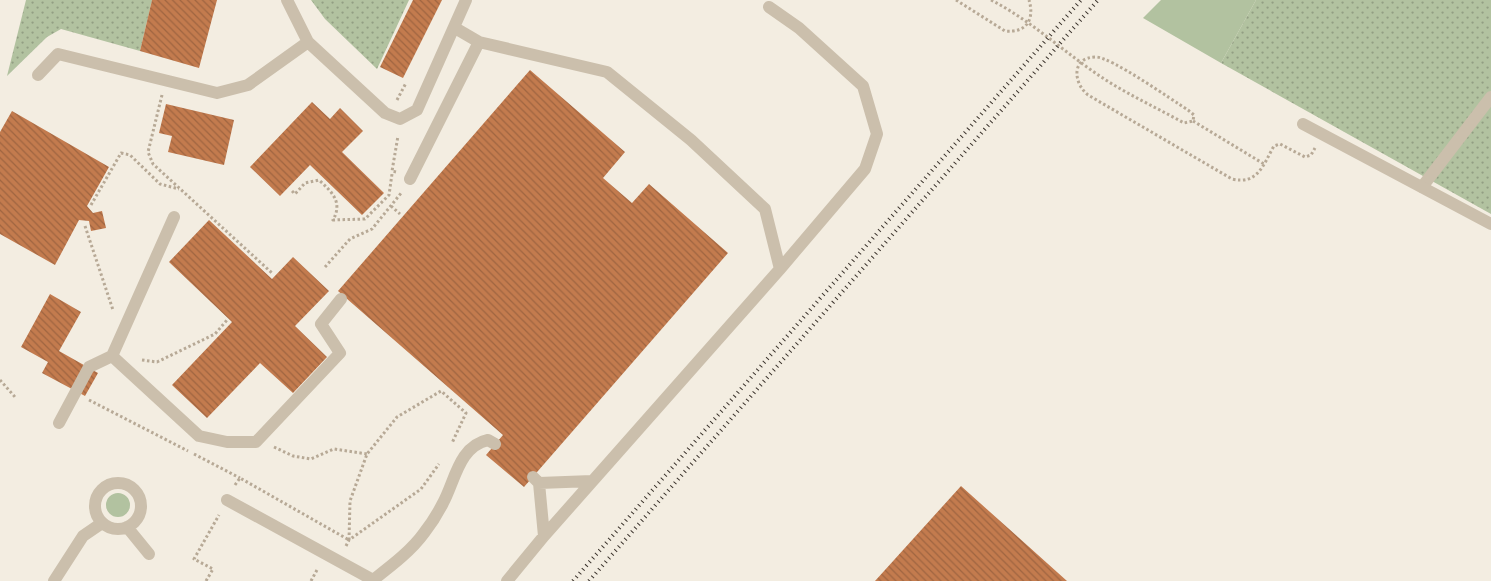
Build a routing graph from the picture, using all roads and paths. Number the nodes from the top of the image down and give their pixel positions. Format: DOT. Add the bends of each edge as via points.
graph roads {
  1 [pos="287,0"];
  2 [pos="466,0"];
  3 [pos="956,0"];
  4 [pos="992,0"];
  5 [pos="1029,0"];
  6 [pos="769,7"];
  7 [pos="455,28"];
  8 [pos="308,42"];
  9 [pos="479,42"];
  10 [pos="38,75"];
  11 [pos="166,80"];
  12 [pos="406,84"];
  13 [pos="1491,97"];
  14 [pos="400,119"];
  15 [pos="1193,121"];
  16 [pos="1303,124"];
  17 [pos="1322,134"];
  18 [pos="1264,164"];
  19 [pos="392,171"];
  20 [pos="410,179"];
  21 [pos="1422,187"];
  22 [pos="180,189"];
  23 [pos="292,192"];
  24 [pos="91,205"];
  25 [pos="391,206"];
  26 [pos="400,214"];
  27 [pos="174,217"];
  28 [pos="1491,224"];
  29 [pos="86,226"];
  30 [pos="325,266"];
  31 [pos="780,268"];
  32 [pos="272,273"];
  33 [pos="341,299"];
  34 [pos="227,320"];
  35 [pos="122,334"];
  36 [pos="112,356"];
  37 [pos="0,380"];
  38 [pos="75,392"];
  39 [pos="15,398"];
  40 [pos="58,423"];
  41 [pos="256,442"];
  42 [pos="451,444"];
  43 [pos="495,444"];
  44 [pos="367,454"];
  45 [pos="441,461"];
  46 [pos="240,478"];
  47 [pos="592,482"];
  48 [pos="227,500"];
  49 [pos="102,523"];
  50 [pos="127,527"];
  51 [pos="544,536"];
  52 [pos="150,554"];
  53 [pos="374,580"];
  54 [pos="54,581"];
  55 [pos="507,581"];
  1 -- 8 [label="street"];
  2 -- 7 [label="street"];
  3 -- 5 [label="path" via="1005,31 1014,32 1023,30 1029,23"];
  4 -- 15 [label="path" via="1109,82 1184,122"];
  6 -- 31 [label="street" via="798,28 863,86 877,134 864,169"];
  7 -- 9 [label="street"];
  7 -- 14 [label="street" via="418,110"];
  8 -- 11 [label="street" via="248,85 217,92"];
  8 -- 14 [label="street" via="385,113"];
  9 -- 20 [label="street"];
  9 -- 31 [label="street" via="607,72 692,140 765,209"];
  10 -- 11 [label="street" via="58,54"];
  11 -- 22 [label="path" via="148,152 153,164"];
  12 -- 14 [label="path" via="397,102"];
  13 -- 21 [label="street"];
  14 -- 19 [label="path"];
  15 -- 18 [label="path"];
  15 -- 18 [label="path" via="1194,116 1188,110 1104,58 1095,56 1087,59 1077,70 1080,89 1088,95 1232,179 1242,182 1251,179"];
  16 -- 17 [label="street"];
  17 -- 18 [label="path" via="1311,155 1305,157 1280,144 1274,146"];
  17 -- 21 [label="street"];
  19 -- 20 [label="path"];
  19 -- 23 [label="path" via="388,195 365,219 333,220 338,211 336,196 319,180 306,183 295,194"];
  20 -- 25 [label="path"];
  21 -- 28 [label="street"];
  22 -- 24 [label="path" via="160,184 130,155 120,153"];
  22 -- 32 [label="path"];
  25 -- 26 [label="path"];
  25 -- 30 [label="path" via="372,229 350,238"];
  27 -- 35 [label="street"];
  29 -- 35 [label="path"];
  31 -- 47 [label="street"];
  33 -- 41 [label="street" via="321,324 340,353"];
  34 -- 36 [label="path" via="215,334 157,362"];
  35 -- 36 [label="street"];
  36 -- 38 [label="street" via="88,368"];
  36 -- 41 [label="street" via="199,436 227,442"];
  37 -- 39 [label="path"];
  38 -- 40 [label="street"];
  38 -- 46 [label="path"];
  41 -- 44 [label="path" via="311,459 334,449"];
  42 -- 44 [label="path" via="466,413 441,391 397,417"];
  43 -- 53 [label="street" via="488,440 473,446 423,534"];
  44 -- 45 [label="path" via="350,501 349,540 421,489"];
  47 -- 51 [label="street"];
  47 -- 51 [label="street" via="536,480"];
  48 -- 53 [label="street"];
  49 -- 50 [label="street" via="118,530"];
  49 -- 50 [label="street" via="96,512 98,494 103,488 119,482 134,489 140,498 140,513"];
  49 -- 54 [label="street" via="83,536"];
  50 -- 52 [label="street"];
  51 -- 55 [label="street"];
}
